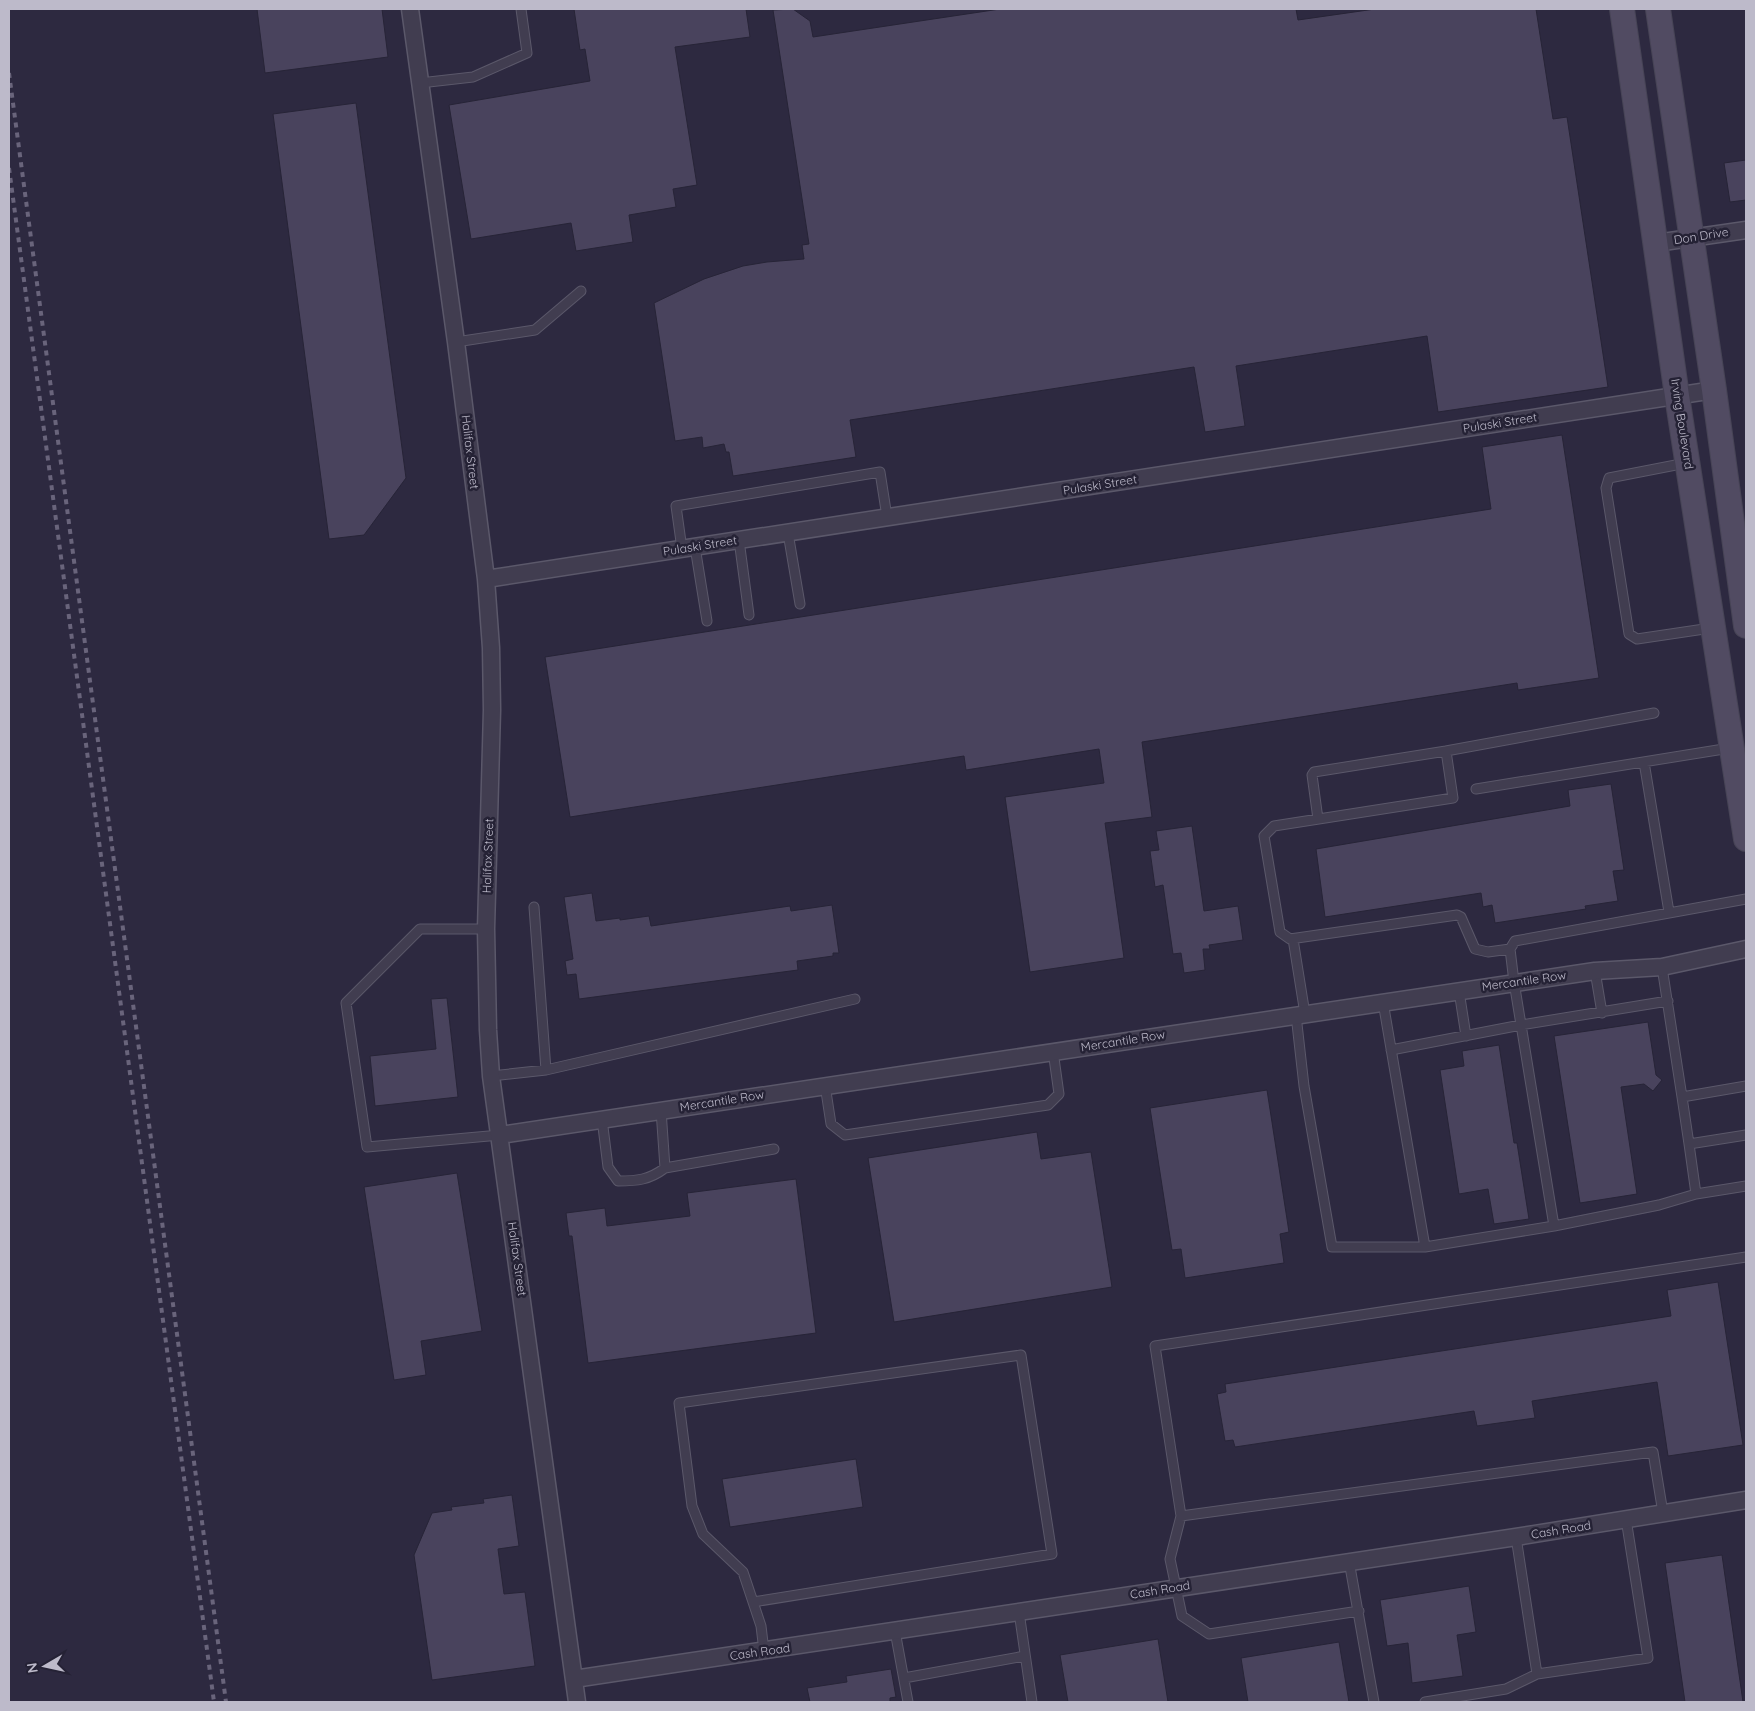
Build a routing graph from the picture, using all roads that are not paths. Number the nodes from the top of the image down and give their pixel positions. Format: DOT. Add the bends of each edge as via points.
graph roads {
  1 [pos="410,9"];
  2 [pos="521,9"];
  3 [pos="1622,9"];
  4 [pos="1658,9"];
  5 [pos="420,83"];
  6 [pos="1746,230"];
  7 [pos="1691,238"];
  8 [pos="1656,243"];
  9 [pos="581,291"];
  10 [pos="456,342"];
  11 [pos="1714,390"];
  12 [pos="1677,396"];
  13 [pos="1688,462"];
  14 [pos="888,517"];
  15 [pos="788,532"];
  16 [pos="739,540"];
  17 [pos="688,548"];
  18 [pos="486,579"];
  19 [pos="800,604"];
  20 [pos="749,615"];
  21 [pos="707,621"];
  22 [pos="1746,626"];
  23 [pos="1714,628"];
  24 [pos="1654,713"];
  25 [pos="1736,737"];
  26 [pos="1446,751"];
  27 [pos="1644,762"];
  28 [pos="1476,789"];
  29 [pos="1318,819"];
  30 [pos="1746,839"];
  31 [pos="1746,899"];
  32 [pos="534,907"];
  33 [pos="1669,912"];
  34 [pos="486,929"];
  35 [pos="1293,939"];
  36 [pos="1510,948"];
  37 [pos="1746,949"];
  38 [pos="1662,967"];
  39 [pos="1596,971"];
  40 [pos="1514,982"];
  41 [pos="1459,991"];
  42 [pos="855,999"];
  43 [pos="1668,1001"];
  44 [pos="1383,1002"];
  45 [pos="1602,1013"];
  46 [pos="1300,1014"];
  47 [pos="1522,1025"];
  48 [pos="1466,1036"];
  49 [pos="1391,1050"];
  50 [pos="1053,1051"];
  51 [pos="546,1070"];
  52 [pos="492,1076"];
  53 [pos="825,1086"];
  54 [pos="1746,1086"];
  55 [pos="1682,1097"];
  56 [pos="661,1110"];
  57 [pos="602,1119"];
  58 [pos="1746,1135"];
  59 [pos="500,1136"];
  60 [pos="1689,1144"];
  61 [pos="774,1149"];
  62 [pos="665,1168"];
  63 [pos="1746,1186"];
  64 [pos="1696,1194"];
  65 [pos="1554,1226"];
  66 [pos="1425,1248"];
  67 [pos="1746,1259"];
  68 [pos="1746,1500"];
  69 [pos="1663,1513"];
  70 [pos="1181,1516"];
  71 [pos="1626,1519"];
  72 [pos="1516,1537"];
  73 [pos="1349,1561"];
  74 [pos="1175,1588"];
  75 [pos="753,1602"];
  76 [pos="1359,1611"];
  77 [pos="1019,1612"];
  78 [pos="896,1631"];
  79 [pos="764,1651"];
  80 [pos="1025,1656"];
  81 [pos="1537,1674"];
  82 [pos="904,1678"];
  83 [pos="574,1679"];
  84 [pos="577,1702"];
  85 [pos="908,1702"];
  86 [pos="1032,1702"];
  87 [pos="1374,1702"];
  88 [pos="1425,1702"];
  1 -- 5 [label="street, Halifax Street"];
  2 -- 5 [label="lane" via="527,53 473,77"];
  3 -- 8 [label="main road, Irving Boulevard"];
  4 -- 7 [label="main road"];
  5 -- 10 [label="street, Halifax Street"];
  6 -- 7 [label="street, Don Drive"];
  7 -- 8 [label="street, Don Drive"];
  7 -- 11 [label="main road"];
  8 -- 12 [label="main road, Irving Boulevard"];
  9 -- 10 [label="lane" via="535,330"];
  10 -- 18 [label="street, Halifax Street"];
  11 -- 12 [label="street, Pulaski Street"];
  11 -- 22 [label="main road"];
  12 -- 13 [label="main road, Irving Boulevard"];
  12 -- 14 [label="street, Pulaski Street"];
  13 -- 23 [label="main road, Irving Boulevard"];
  13 -- 23 [label="lane" via="1609,478 1606,488 1629,634 1637,639"];
  14 -- 15 [label="street, Pulaski Street"];
  14 -- 17 [label="lane" via="880,472 676,506"];
  15 -- 16 [label="street, Pulaski Street"];
  15 -- 19 [label="lane"];
  16 -- 17 [label="street, Pulaski Street"];
  16 -- 20 [label="lane"];
  17 -- 18 [label="street, Pulaski Street"];
  17 -- 21 [label="lane"];
  18 -- 34 [label="street, Halifax Street" via="492,710"];
  23 -- 25 [label="main road, Irving Boulevard"];
  24 -- 26 [label="lane"];
  25 -- 27 [label="lane"];
  25 -- 30 [label="main road, Irving Boulevard"];
  26 -- 29 [label="lane" via="1314,772"];
  26 -- 29 [label="lane" via="1453,798"];
  27 -- 28 [label="lane"];
  27 -- 33 [label="lane"];
  29 -- 35 [label="lane" via="1274,826 1264,836 1280,932"];
  31 -- 33 [label="lane"];
  32 -- 51 [label="lane"];
  33 -- 36 [label="lane" via="1515,941"];
  34 -- 52 [label="street, Halifax Street"];
  34 -- 59 [label="lane" via="420,929 346,1003 367,1147"];
  35 -- 36 [label="lane" via="1457,914 1475,949 1488,952"];
  35 -- 46 [label="lane"];
  36 -- 40 [label="lane"];
  37 -- 38 [label="street, Mercantile Row"];
  38 -- 39 [label="street, Mercantile Row"];
  38 -- 43 [label="lane"];
  39 -- 40 [label="street, Mercantile Row"];
  39 -- 45 [label="lane"];
  40 -- 41 [label="street, Mercantile Row"];
  40 -- 47 [label="lane"];
  41 -- 44 [label="street, Mercantile Row"];
  41 -- 48 [label="lane"];
  42 -- 51 [label="lane"];
  43 -- 45 [label="lane"];
  43 -- 55 [label="lane"];
  44 -- 46 [label="street, Mercantile Row"];
  44 -- 49 [label="lane"];
  45 -- 47 [label="lane"];
  46 -- 50 [label="street, Mercantile Row"];
  46 -- 66 [label="lane" via="1304,1086 1332,1247"];
  47 -- 48 [label="lane"];
  47 -- 65 [label="lane"];
  48 -- 49 [label="lane"];
  49 -- 66 [label="lane"];
  50 -- 53 [label="street, Mercantile Row"];
  50 -- 53 [label="lane" via="1059,1094 1048,1105 845,1135 831,1124"];
  51 -- 52 [label="lane"];
  52 -- 59 [label="street, Halifax Street"];
  53 -- 56 [label="street, Mercantile Row"];
  54 -- 55 [label="lane"];
  55 -- 60 [label="lane"];
  56 -- 57 [label="street, Mercantile Row"];
  56 -- 62 [label="lane"];
  57 -- 59 [label="street, Mercantile Row"];
  57 -- 62 [label="lane" via="608,1167 618,1181 654,1177"];
  58 -- 60 [label="lane"];
  59 -- 83 [label="street, Halifax Street"];
  60 -- 64 [label="lane"];
  61 -- 62 [label="lane"];
  63 -- 64 [label="lane"];
  64 -- 65 [label="lane" via="1659,1205"];
  65 -- 66 [label="lane"];
  67 -- 70 [label="lane" via="1155,1346"];
  68 -- 69 [label="street, Cash Road"];
  69 -- 70 [label="lane" via="1653,1452"];
  69 -- 71 [label="street, Cash Road"];
  70 -- 74 [label="lane" via="1170,1559"];
  71 -- 72 [label="street, Cash Road"];
  71 -- 81 [label="lane" via="1648,1658"];
  72 -- 73 [label="street, Cash Road"];
  72 -- 81 [label="lane"];
  73 -- 74 [label="street, Cash Road"];
  73 -- 76 [label="lane"];
  74 -- 76 [label="lane" via="1182,1616 1209,1634"];
  74 -- 77 [label="street, Cash Road"];
  75 -- 75 [label="lane" via="743,1572 703,1534 692,1506 679,1403 1020,1356 1052,1554"];
  75 -- 79 [label="lane" via="761,1626"];
  76 -- 87 [label="lane"];
  77 -- 78 [label="street, Cash Road"];
  77 -- 80 [label="lane"];
  78 -- 79 [label="street, Cash Road"];
  78 -- 82 [label="lane"];
  79 -- 83 [label="street, Cash Road"];
  80 -- 82 [label="lane"];
  80 -- 86 [label="lane"];
  81 -- 88 [label="lane" via="1506,1689"];
  82 -- 85 [label="lane"];
  83 -- 84 [label="street, Halifax Street"];
}
